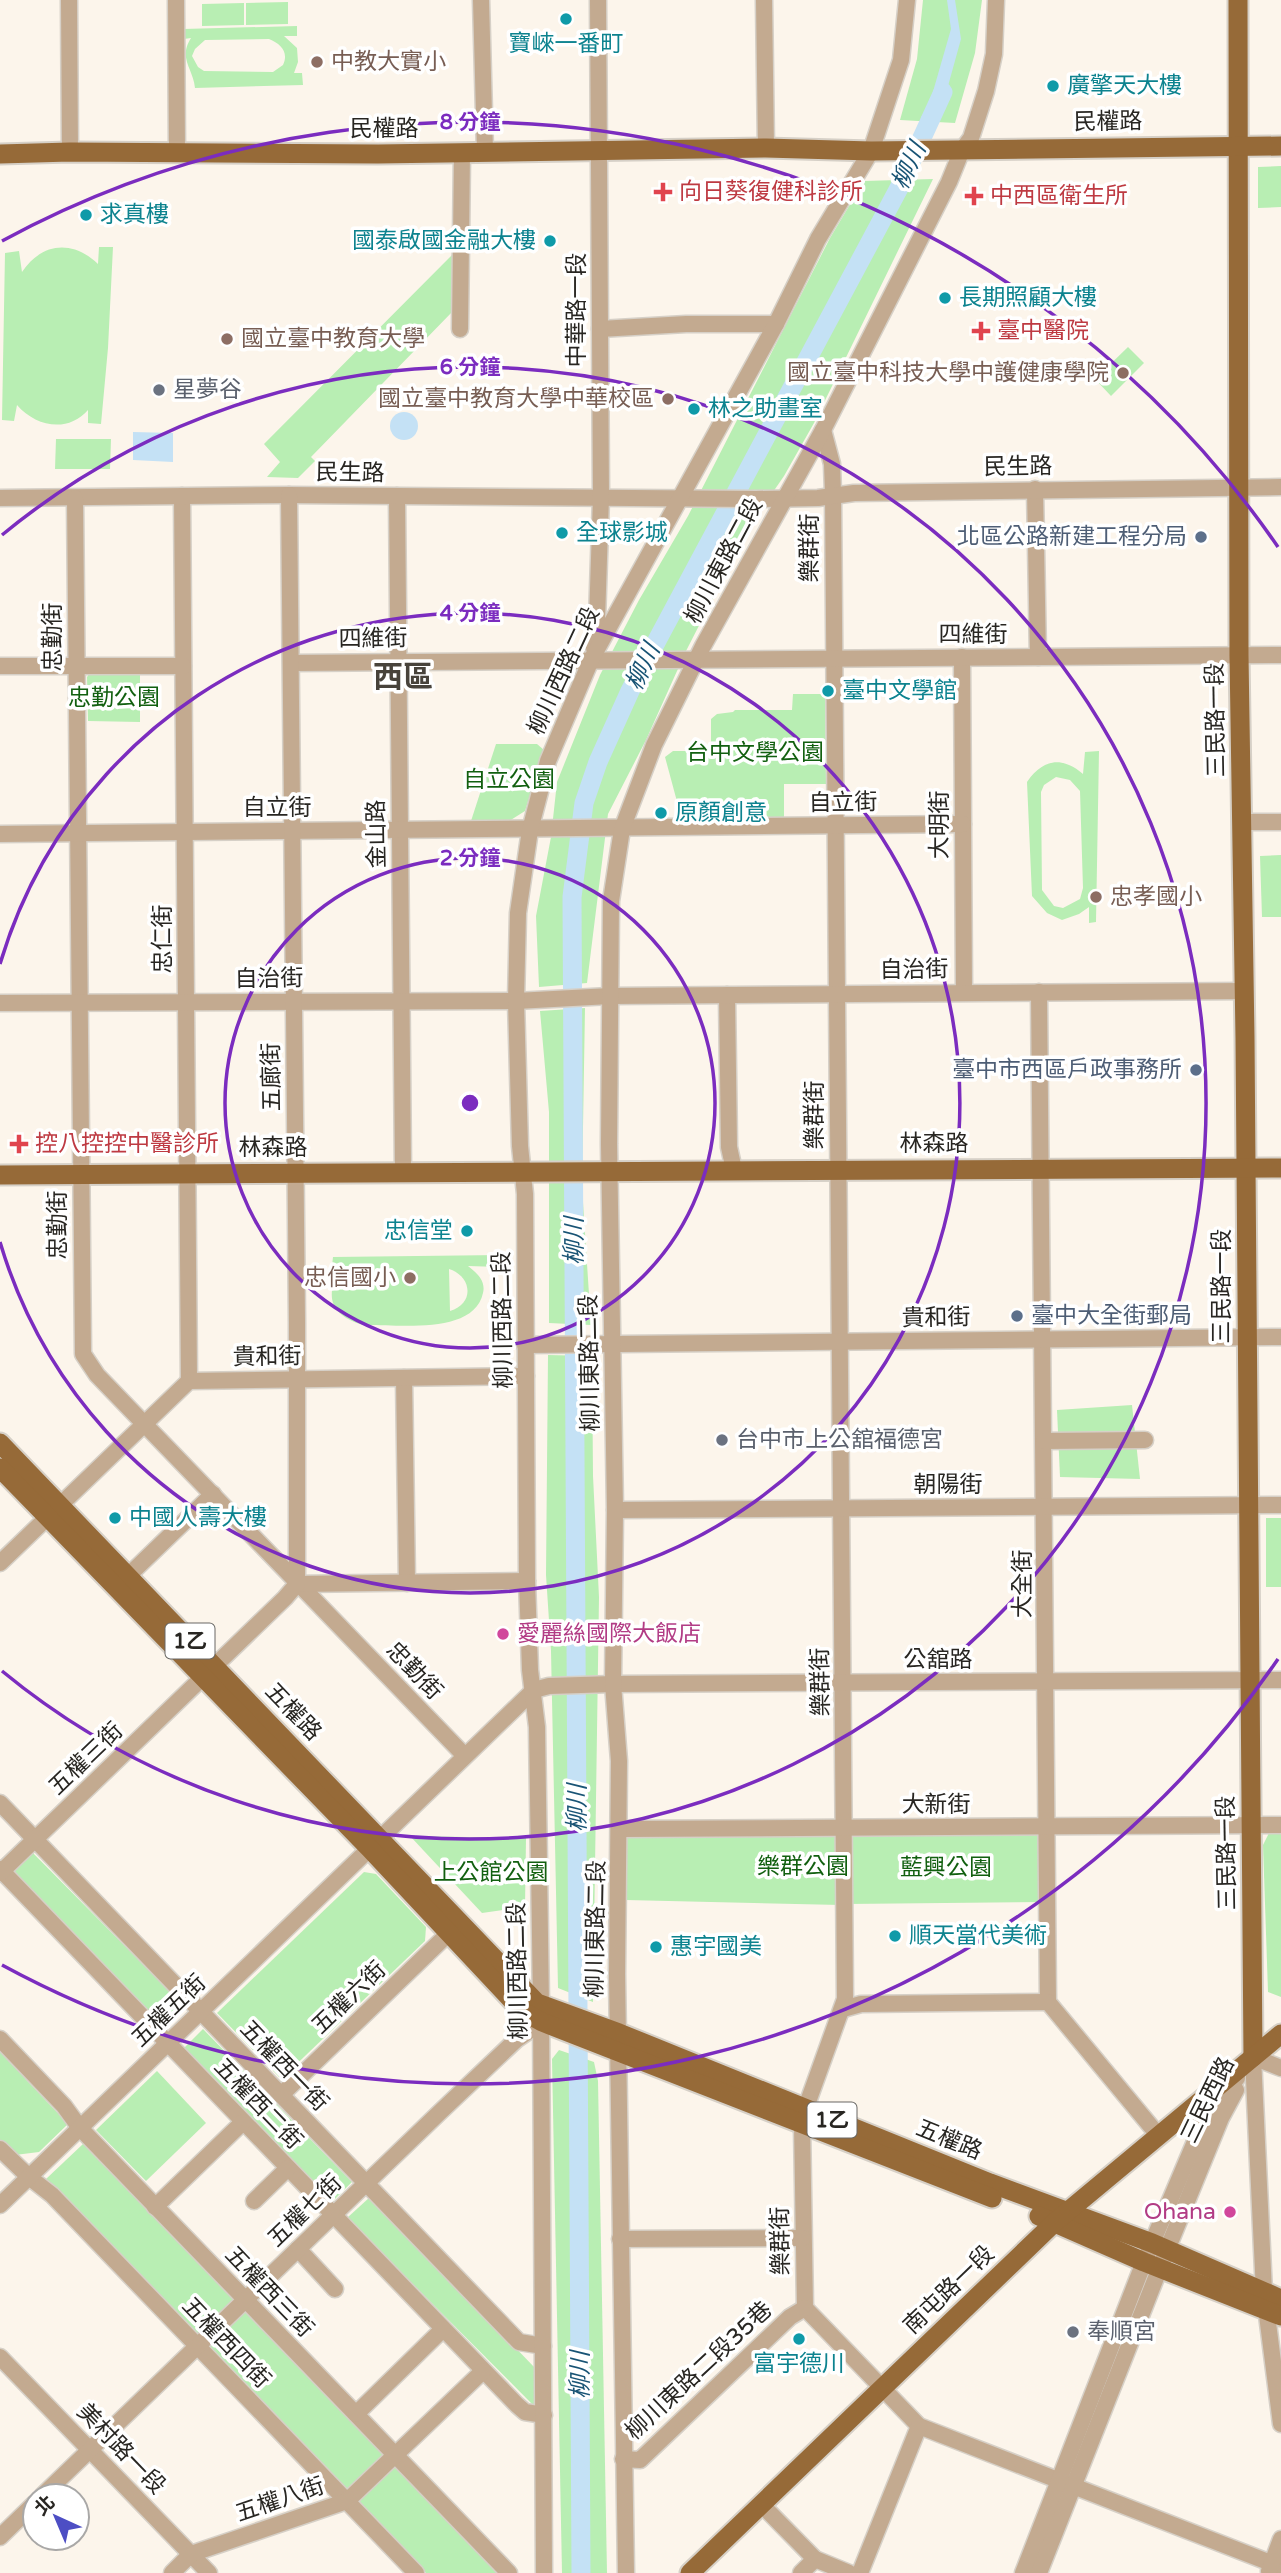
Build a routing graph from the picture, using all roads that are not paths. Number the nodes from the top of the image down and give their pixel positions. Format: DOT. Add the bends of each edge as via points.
graph roads {
  1 [pos="69,0"];
  2 [pos="176,0"];
  3 [pos="481,0"];
  4 [pos="598,0"];
  5 [pos="764,0"];
  6 [pos="908,0"];
  7 [pos="996,0"];
  8 [pos="1238,0"];
  9 [pos="1237,146"];
  10 [pos="1281,146"];
  11 [pos="766,148"];
  12 [pos="962,150"];
  13 [pos="871,151"];
  14 [pos="70,152"];
  15 [pos="462,152"];
  16 [pos="485,152"];
  17 [pos="599,152"];
  18 [pos="177,153"];
  19 [pos="0,154"];
  20 [pos="776,324"];
  21 [pos="460,329"];
  22 [pos="600,329"];
  23 [pos="823,430"];
  24 [pos="1281,487"];
  25 [pos="1240,488"];
  26 [pos="1035,489"];
  27 [pos="833,494"];
  28 [pos="289,495"];
  29 [pos="182,496"];
  30 [pos="397,496"];
  31 [pos="0,498"];
  32 [pos="75,498"];
  33 [pos="601,498"];
  34 [pos="784,498"];
  35 [pos="679,499"];
  36 [pos="1281,655"];
  37 [pos="1239,656"];
  38 [pos="962,657"];
  39 [pos="1038,657"];
  40 [pos="833,659"];
  41 [pos="591,660"];
  42 [pos="696,660"];
  43 [pos="398,662"];
  44 [pos="292,663"];
  45 [pos="0,666"];
  46 [pos="76,666"];
  47 [pos="183,666"];
  48 [pos="1243,822"];
  49 [pos="1281,822"];
  50 [pos="963,824"];
  51 [pos="835,826"];
  52 [pos="622,829"];
  53 [pos="400,830"];
  54 [pos="530,830"];
  55 [pos="292,831"];
  56 [pos="184,832"];
  57 [pos="78,833"];
  58 [pos="0,834"];
  59 [pos="1244,991"];
  60 [pos="964,992"];
  61 [pos="1039,992"];
  62 [pos="837,994"];
  63 [pos="727,995"];
  64 [pos="610,996"];
  65 [pos="401,1000"];
  66 [pos="294,1001"];
  67 [pos="516,1001"];
  68 [pos="79,1002"];
  69 [pos="0,1003"];
  70 [pos="186,1003"];
  71 [pos="839,1168"];
  72 [pos="1042,1168"];
  73 [pos="1246,1168"];
  74 [pos="1281,1168"];
  75 [pos="610,1170"];
  76 [pos="734,1170"];
  77 [pos="523,1171"];
  78 [pos="403,1172"];
  79 [pos="188,1173"];
  80 [pos="296,1173"];
  81 [pos="80,1174"];
  82 [pos="0,1175"];
  83 [pos="1281,1337"];
  84 [pos="1247,1338"];
  85 [pos="1043,1339"];
  86 [pos="840,1342"];
  87 [pos="612,1344"];
  88 [pos="525,1345"];
  89 [pos="526,1376"];
  90 [pos="404,1378"];
  91 [pos="298,1379"];
  92 [pos="189,1381"];
  93 [pos="145,1424"];
  94 [pos="1145,1440"];
  95 [pos="1044,1441"];
  96 [pos="0,1443"];
  97 [pos="0,1468"];
  98 [pos="213,1494"];
  99 [pos="1281,1505"];
  100 [pos="1249,1506"];
  101 [pos="1045,1507"];
  102 [pos="842,1509"];
  103 [pos="615,1510"];
  104 [pos="54,1512"];
  105 [pos="0,1563"];
  106 [pos="128,1576"];
  107 [pos="527,1581"];
  108 [pos="407,1583"];
  109 [pos="297,1584"];
  110 [pos="209,1672"];
  111 [pos="1250,1680"];
  112 [pos="1281,1680"];
  113 [pos="1046,1682"];
  114 [pos="843,1683"];
  115 [pos="613,1684"];
  116 [pos="542,1688"];
  117 [pos="465,1756"];
  118 [pos="0,1803"];
  119 [pos="1251,1825"];
  120 [pos="1281,1825"];
  121 [pos="844,1828"];
  122 [pos="1047,1828"];
  123 [pos="620,1829"];
  124 [pos="35,1840"];
  125 [pos="375,1843"];
  126 [pos="1,1871"];
  127 [pos="449,1933"];
  128 [pos="1048,2002"];
  129 [pos="842,2009"];
  130 [pos="200,2012"];
  131 [pos="548,2016"];
  132 [pos="1281,2034"];
  133 [pos="0,2039"];
  134 [pos="620,2042"];
  135 [pos="169,2043"];
  136 [pos="1254,2057"];
  137 [pos="1281,2068"];
  138 [pos="281,2095"];
  139 [pos="803,2117"];
  140 [pos="243,2122"];
  141 [pos="80,2128"];
  142 [pos="1158,2135"];
  143 [pos="0,2149"];
  144 [pos="288,2168"];
  145 [pos="29,2177"];
  146 [pos="367,2184"];
  147 [pos="255,2201"];
  148 [pos="0,2205"];
  149 [pos="155,2207"];
  150 [pos="333,2216"];
  151 [pos="1061,2217"];
  152 [pos="803,2238"];
  153 [pos="620,2239"];
  154 [pos="298,2249"];
  155 [pos="1156,2256"];
  156 [pos="335,2288"];
  157 [pos="245,2300"];
  158 [pos="1273,2304"];
  159 [pos="804,2308"];
  160 [pos="443,2329"];
  161 [pos="197,2346"];
  162 [pos="543,2346"];
  163 [pos="0,2357"];
  164 [pos="483,2371"];
  165 [pos="883,2387"];
  166 [pos="356,2414"];
  167 [pos="544,2415"];
  168 [pos="1281,2424"];
  169 [pos="919,2426"];
  170 [pos="90,2450"];
  171 [pos="395,2455"];
  172 [pos="623,2459"];
  173 [pos="57,2482"];
  174 [pos="1066,2484"];
  175 [pos="347,2501"];
  176 [pos="762,2505"];
  177 [pos="21,2517"];
  178 [pos="0,2538"];
  179 [pos="1281,2539"];
  180 [pos="191,2554"];
  181 [pos="815,2559"];
  182 [pos="1273,2568"];
  183 [pos="172,2573"];
  184 [pos="209,2573"];
  185 [pos="416,2573"];
  186 [pos="509,2573"];
  187 [pos="544,2573"];
  188 [pos="626,2573"];
  189 [pos="690,2573"];
  190 [pos="801,2573"];
  191 [pos="849,2573"];
  192 [pos="860,2573"];
  193 [pos="1023,2573"];
  194 [pos="1038,2573"];
  1 -- 14 [label="street"];
  2 -- 18 [label="street"];
  3 -- 16 [label="street"];
  4 -- 17 [label="street, 中華路一段"];
  5 -- 11 [label="street"];
  6 -- 13 [label="street, 柳川西路二段" via="901,60"];
  7 -- 12 [label="street, 柳川東路二段" via="988,82 976,126"];
  8 -- 9 [label="main road, 三民路一段"];
  9 -- 10 [label="main road, 民權路"];
  9 -- 12 [label="main road, 民權路"];
  9 -- 25 [label="main road, 三民路一段"];
  11 -- 13 [label="main road, 民權路"];
  11 -- 17 [label="main road, 民權路"];
  12 -- 13 [label="main road, 民權路"];
  12 -- 23 [label="street, 柳川東路二段"];
  13 -- 20 [label="street, 柳川西路二段" via="818,239"];
  14 -- 18 [label="main road, 民權路"];
  14 -- 19 [label="main road, 民權路"];
  15 -- 16 [label="main road, 民權路"];
  15 -- 18 [label="main road, 民權路"];
  15 -- 21 [label="street"];
  16 -- 17 [label="main road, 民權路"];
  17 -- 22 [label="street, 中華路一段"];
  20 -- 22 [label="street"];
  20 -- 35 [label="street, 柳川西路二段"];
  22 -- 33 [label="street, 中華路一段"];
  23 -- 27 [label="street, 樂群街" via="832,464"];
  23 -- 34 [label="street, 柳川東路二段"];
  24 -- 25 [label="street, 民生路"];
  25 -- 26 [label="street, 民生路"];
  25 -- 37 [label="main road, 三民路一段"];
  26 -- 27 [label="street, 民生路"];
  26 -- 39 [label="street"];
  27 -- 34 [label="street, 民生路"];
  27 -- 40 [label="street, 樂群街"];
  28 -- 29 [label="street, 民生路"];
  28 -- 30 [label="street, 民生路"];
  28 -- 44 [label="street, 五廊街"];
  29 -- 32 [label="street, 民生路"];
  29 -- 47 [label="street, 忠仁街"];
  30 -- 33 [label="street, 民生路"];
  30 -- 43 [label="street, 金山路"];
  31 -- 32 [label="street, 民生路"];
  32 -- 46 [label="street, 忠勤街"];
  33 -- 35 [label="street, 民生路"];
  33 -- 41 [label="street, 中華路一段" via="597,620"];
  34 -- 35 [label="street, 民生路"];
  34 -- 42 [label="street, 柳川東路二段"];
  35 -- 41 [label="street, 柳川西路二段"];
  36 -- 37 [label="street, 四維街"];
  37 -- 39 [label="street, 四維街"];
  37 -- 48 [label="main road, 三民路一段"];
  38 -- 39 [label="street, 四維街"];
  38 -- 40 [label="street, 四維街"];
  38 -- 50 [label="street, 大明街"];
  40 -- 42 [label="street, 四維街"];
  40 -- 51 [label="street, 樂群街"];
  41 -- 42 [label="street, 四維街"];
  41 -- 43 [label="street, 四維街"];
  41 -- 54 [label="street, 柳川西路二段" via="555,741"];
  42 -- 52 [label="street, 柳川東路二段" via="654,745"];
  43 -- 44 [label="street, 四維街"];
  43 -- 53 [label="street, 金山路"];
  44 -- 55 [label="street, 五廊街"];
  45 -- 46 [label="street"];
  46 -- 47 [label="street"];
  46 -- 57 [label="street, 忠勤街"];
  47 -- 56 [label="street, 忠仁街"];
  48 -- 49 [label="street"];
  48 -- 59 [label="main road, 三民路一段"];
  50 -- 51 [label="street, 自立街"];
  50 -- 60 [label="street, 大明街"];
  51 -- 52 [label="street, 自立街"];
  51 -- 62 [label="street, 樂群街"];
  52 -- 54 [label="street, 自立街"];
  52 -- 64 [label="street, 柳川東路二段" via="611,901"];
  53 -- 54 [label="street, 自立街"];
  53 -- 55 [label="street, 自立街"];
  53 -- 65 [label="street, 金山路"];
  54 -- 67 [label="street, 柳川西路二段" via="518,913"];
  55 -- 56 [label="street, 自立街"];
  55 -- 66 [label="street, 五廊街"];
  56 -- 57 [label="street, 自立街"];
  56 -- 70 [label="street, 忠仁街"];
  57 -- 58 [label="street, 自立街"];
  57 -- 68 [label="street, 忠勤街"];
  59 -- 61 [label="street, 自治街"];
  59 -- 73 [label="main road, 三民路一段"];
  60 -- 61 [label="street, 自治街"];
  60 -- 62 [label="street, 自治街"];
  61 -- 72 [label="street, 大全街"];
  62 -- 63 [label="street, 自治街"];
  62 -- 71 [label="street, 樂群街"];
  63 -- 64 [label="street, 自治街"];
  63 -- 76 [label="street" via="729,1147"];
  64 -- 67 [label="street, 自治街"];
  64 -- 75 [label="street, 柳川東路二段"];
  65 -- 66 [label="street, 自治街"];
  65 -- 67 [label="street, 自治街"];
  65 -- 78 [label="street, 金山路"];
  66 -- 70 [label="street, 自治街"];
  66 -- 80 [label="street, 五廊街"];
  67 -- 77 [label="street, 柳川西路二段"];
  68 -- 69 [label="street, 自治街"];
  68 -- 70 [label="street, 自治街"];
  68 -- 81 [label="street, 忠勤街"];
  70 -- 79 [label="street, 忠仁街"];
  71 -- 72 [label="main road, 林森路"];
  71 -- 76 [label="main road, 林森路"];
  71 -- 86 [label="street, 樂群街"];
  72 -- 73 [label="main road, 林森路"];
  72 -- 85 [label="street, 大全街"];
  73 -- 74 [label="main road, 林森路"];
  73 -- 84 [label="main road, 三民路一段"];
  75 -- 76 [label="main road, 林森路"];
  75 -- 77 [label="main road, 林森路"];
  75 -- 87 [label="street, 柳川東路二段"];
  77 -- 78 [label="main road, 林森路"];
  77 -- 88 [label="street, 柳川西路二段"];
  78 -- 80 [label="main road, 林森路"];
  79 -- 80 [label="main road, 林森路"];
  79 -- 81 [label="main road, 林森路"];
  79 -- 92 [label="street, 忠仁街"];
  80 -- 91 [label="street, 五廊街"];
  81 -- 82 [label="main road, 林森路"];
  81 -- 93 [label="street, 忠勤街" via="83,1354"];
  83 -- 84 [label="street, 貴和街"];
  84 -- 85 [label="street, 貴和街"];
  84 -- 100 [label="main road, 三民路一段"];
  85 -- 86 [label="street, 貴和街"];
  85 -- 95 [label="street, 大全街"];
  86 -- 87 [label="street, 貴和街"];
  86 -- 102 [label="street, 樂群街"];
  87 -- 88 [label="street, 貴和街"];
  87 -- 103 [label="street, 柳川東路二段"];
  88 -- 89 [label="street, 柳川西路二段"];
  89 -- 90 [label="street, 貴和街"];
  89 -- 107 [label="street, 柳川西路二段"];
  90 -- 91 [label="street, 貴和街"];
  90 -- 108 [label="street"];
  91 -- 92 [label="street, 貴和街"];
  91 -- 109 [label="street, 五廊街"];
  92 -- 93 [label="street"];
  93 -- 98 [label="street, 忠勤街"];
  93 -- 104 [label="street"];
  94 -- 95 [label="street"];
  95 -- 101 [label="street, 大全街"];
  96 -- 104 [label="main road, 五權路 / 1乙"];
  97 -- 104 [label="main road, 五權路 / 1乙"];
  98 -- 106 [label="street"];
  98 -- 109 [label="street, 忠勤街"];
  99 -- 100 [label="street, 朝陽街"];
  100 -- 101 [label="street, 朝陽街"];
  100 -- 111 [label="main road, 三民路一段"];
  101 -- 102 [label="street, 朝陽街"];
  101 -- 113 [label="street, 大全街"];
  102 -- 103 [label="street, 朝陽街"];
  102 -- 114 [label="street, 樂群街"];
  103 -- 115 [label="street, 柳川東路二段"];
  104 -- 105 [label="street"];
  104 -- 106 [label="main road, 五權路 / 1乙"];
  104 -- 110 [label="main road, 五權路 / 1乙"];
  106 -- 110 [label="main road, 五權路 / 1乙"];
  107 -- 108 [label="street"];
  107 -- 116 [label="street, 柳川西路二段" via="530,1670"];
  108 -- 109 [label="street"];
  109 -- 110 [label="street"];
  109 -- 117 [label="street, 忠勤街"];
  110 -- 124 [label="street, 五權三街"];
  110 -- 125 [label="main road, 五權路 / 1乙"];
  111 -- 112 [label="street, 公舘路"];
  111 -- 113 [label="street, 公舘路"];
  111 -- 119 [label="main road, 三民路一段"];
  113 -- 114 [label="street, 公舘路"];
  113 -- 122 [label="street, 大全街"];
  114 -- 115 [label="street, 公舘路"];
  114 -- 121 [label="street, 樂群街"];
  115 -- 116 [label="street, 公舘路"];
  115 -- 123 [label="street, 柳川東路二段"];
  116 -- 117 [label="street"];
  116 -- 131 [label="street, 柳川西路二段"];
  117 -- 125 [label="street"];
  118 -- 124 [label="street, 五權西一街"];
  119 -- 120 [label="street, 大新街"];
  119 -- 122 [label="street, 大新街"];
  119 -- 136 [label="main road, 三民路一段"];
  121 -- 122 [label="street, 大新街"];
  121 -- 123 [label="street, 大新街"];
  121 -- 129 [label="street, 樂群街"];
  122 -- 128 [label="street, 大全街"];
  123 -- 134 [label="street, 柳川東路二段"];
  124 -- 126 [label="street, 五權三街"];
  124 -- 130 [label="street, 五權西一街"];
  125 -- 127 [label="main road, 五權路 / 1乙"];
  125 -- 130 [label="street, 五權五街"];
  125 -- 131 [label="main road, 五權路 / 1乙"];
  126 -- 135 [label="street, 五權西二街"];
  127 -- 131 [label="main road, 五權路 / 1乙" via="517,2006"];
  127 -- 138 [label="street, 五權六街"];
  128 -- 129 [label="street" via="861,2004"];
  128 -- 142 [label="street"];
  129 -- 139 [label="street, 樂群街"];
  130 -- 135 [label="street, 五權五街"];
  130 -- 138 [label="street, 五權西一街"];
  131 -- 134 [label="main road, 五權路 / 1乙"];
  131 -- 146 [label="street, 五權七街" via="516,2040"];
  131 -- 162 [label="street, 柳川西路二段"];
  132 -- 136 [label="main road, 南屯路一段"];
  133 -- 141 [label="street, 五權西三街"];
  134 -- 139 [label="main road, 五權路 / 1乙"];
  134 -- 153 [label="street, 柳川東路二段"];
  135 -- 140 [label="street, 五權西二街"];
  135 -- 141 [label="street, 五權五街"];
  136 -- 137 [label="street"];
  136 -- 142 [label="main road, 南屯路一段"];
  136 -- 155 [label="street, 三民西路" via="1205,2118"];
  136 -- 158 [label="street, 三民路一段"];
  138 -- 146 [label="street, 五權西一街"];
  139 -- 151 [label="main road, 五權路 / 1乙"];
  139 -- 152 [label="street, 樂群街"];
  140 -- 144 [label="street, 五權西二街"];
  140 -- 149 [label="street"];
  141 -- 145 [label="street, 五權五街"];
  141 -- 149 [label="street, 五權西三街"];
  142 -- 151 [label="main road, 南屯路一段"];
  143 -- 145 [label="street, 五權西四街"];
  144 -- 147 [label="street"];
  144 -- 150 [label="street, 五權西二街"];
  145 -- 148 [label="street, 五權五街"];
  145 -- 161 [label="street, 五權西四街" via="52,2195"];
  146 -- 150 [label="street, 五權七街"];
  146 -- 162 [label="street, 五權西一街" via="519,2342"];
  149 -- 157 [label="street, 五權西三街"];
  150 -- 154 [label="street, 五權七街"];
  150 -- 160 [label="street, 五權西二街"];
  151 -- 155 [label="main road, 五權路 / 1乙"];
  151 -- 165 [label="main road, 南屯路一段"];
  152 -- 153 [label="street"];
  152 -- 159 [label="street, 樂群街"];
  153 -- 172 [label="street, 柳川東路二段"];
  154 -- 156 [label="street"];
  154 -- 157 [label="street, 五權七街"];
  155 -- 158 [label="main road, 五權路 / 1乙"];
  155 -- 174 [label="street, 三民西路"];
  157 -- 161 [label="street, 五權七街"];
  157 -- 166 [label="street, 五權西三街"];
  158 -- 168 [label="street, 三民路一段"];
  159 -- 165 [label="street, 樂群街"];
  159 -- 172 [label="street, 柳川東路二段35巷" via="640,2460"];
  160 -- 164 [label="street, 五權西二街"];
  160 -- 166 [label="street"];
  161 -- 170 [label="street, 五權七街"];
  161 -- 175 [label="street, 五權西四街"];
  162 -- 167 [label="street, 柳川西路二段"];
  163 -- 170 [label="street, 美村路一段"];
  164 -- 167 [label="street, 五權西二街" via="525,2412"];
  164 -- 171 [label="street"];
  165 -- 169 [label="street, 樂群街"];
  165 -- 176 [label="main road, 南屯路一段"];
  166 -- 171 [label="street, 五權西三街"];
  167 -- 187 [label="street, 柳川西路二段"];
  169 -- 174 [label="street, 樂群街"];
  169 -- 192 [label="street"];
  170 -- 173 [label="street, 五權七街"];
  170 -- 180 [label="street, 美村路一段"];
  171 -- 175 [label="street, 五權八街"];
  171 -- 186 [label="street, 五權西三街"];
  172 -- 188 [label="street, 柳川東路二段"];
  174 -- 182 [label="street, 樂群街"];
  174 -- 193 [label="street, 三民西路"];
  174 -- 194 [label="street, 三民西路"];
  175 -- 180 [label="street, 五權八街"];
  175 -- 185 [label="street, 五權西四街"];
  176 -- 181 [label="street"];
  176 -- 189 [label="main road, 南屯路一段"];
  177 -- 178 [label="street"];
  179 -- 182 [label="street"];
  180 -- 183 [label="street, 五權八街"];
  180 -- 184 [label="street, 美村路一段"];
  181 -- 190 [label="street"];
  181 -- 191 [label="street"];
}
